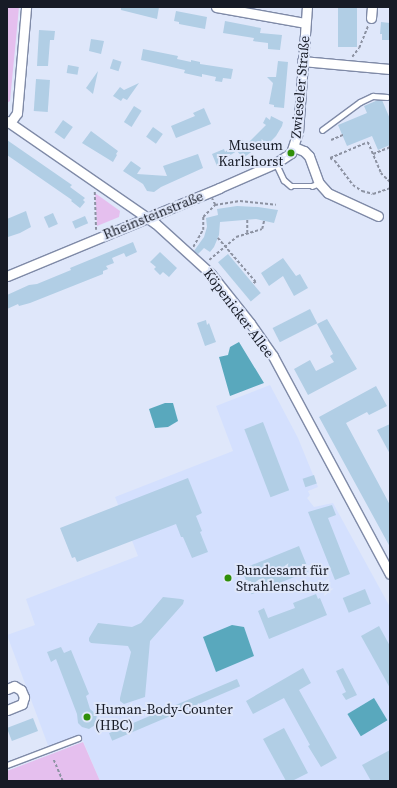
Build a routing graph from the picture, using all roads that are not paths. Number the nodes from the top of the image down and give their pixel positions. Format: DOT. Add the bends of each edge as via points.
graph roads {
  1 [pos="26,7"];
  2 [pos="216,7"];
  3 [pos="307,7"];
  4 [pos="372,7"];
  5 [pos="371,18"];
  6 [pos="305,23"];
  7 [pos="302,61"];
  8 [pos="390,69"];
  9 [pos="387,97"];
  10 [pos="9,122"];
  11 [pos="322,130"];
  12 [pos="294,147"];
  13 [pos="276,163"];
  14 [pos="319,183"];
  15 [pos="378,216"];
  16 [pos="147,218"];
  17 [pos="7,276"];
  18 [pos="390,574"];
  19 [pos="7,689"];
  20 [pos="7,710"];
  21 [pos="78,738"];
  22 [pos="7,765"];
  1 -- 10 [label="street" via="17,113"];
  2 -- 6 [label="street"];
  3 -- 6 [label="street, Zwieseler Straße"];
  4 -- 5 [label="street"];
  6 -- 7 [label="street, Zwieseler Straße"];
  7 -- 8 [label="street"];
  7 -- 12 [label="street, Zwieseler Straße" via="298,132"];
  9 -- 11 [label="lane" via="373,96 360,102"];
  10 -- 16 [label="street, Köpenicker Allee"];
  12 -- 13 [label="street, Rheinsteinstraße" via="291,153"];
  12 -- 14 [label="street, Zwieseler Straße" via="309,156"];
  13 -- 14 [label="lane" via="284,180 291,186 312,186"];
  13 -- 16 [label="street, Rheinsteinstraße"];
  14 -- 15 [label="street, Zwieseler Straße" via="328,193"];
  16 -- 17 [label="street, Rheinsteinstraße"];
  16 -- 18 [label="street, Köpenicker Allee" via="161,227 203,265 264,342"];
  19 -- 20 [label="street" via="14,686 21,690 24,697 22,704"];
  21 -- 22 [label="lane"];
}
